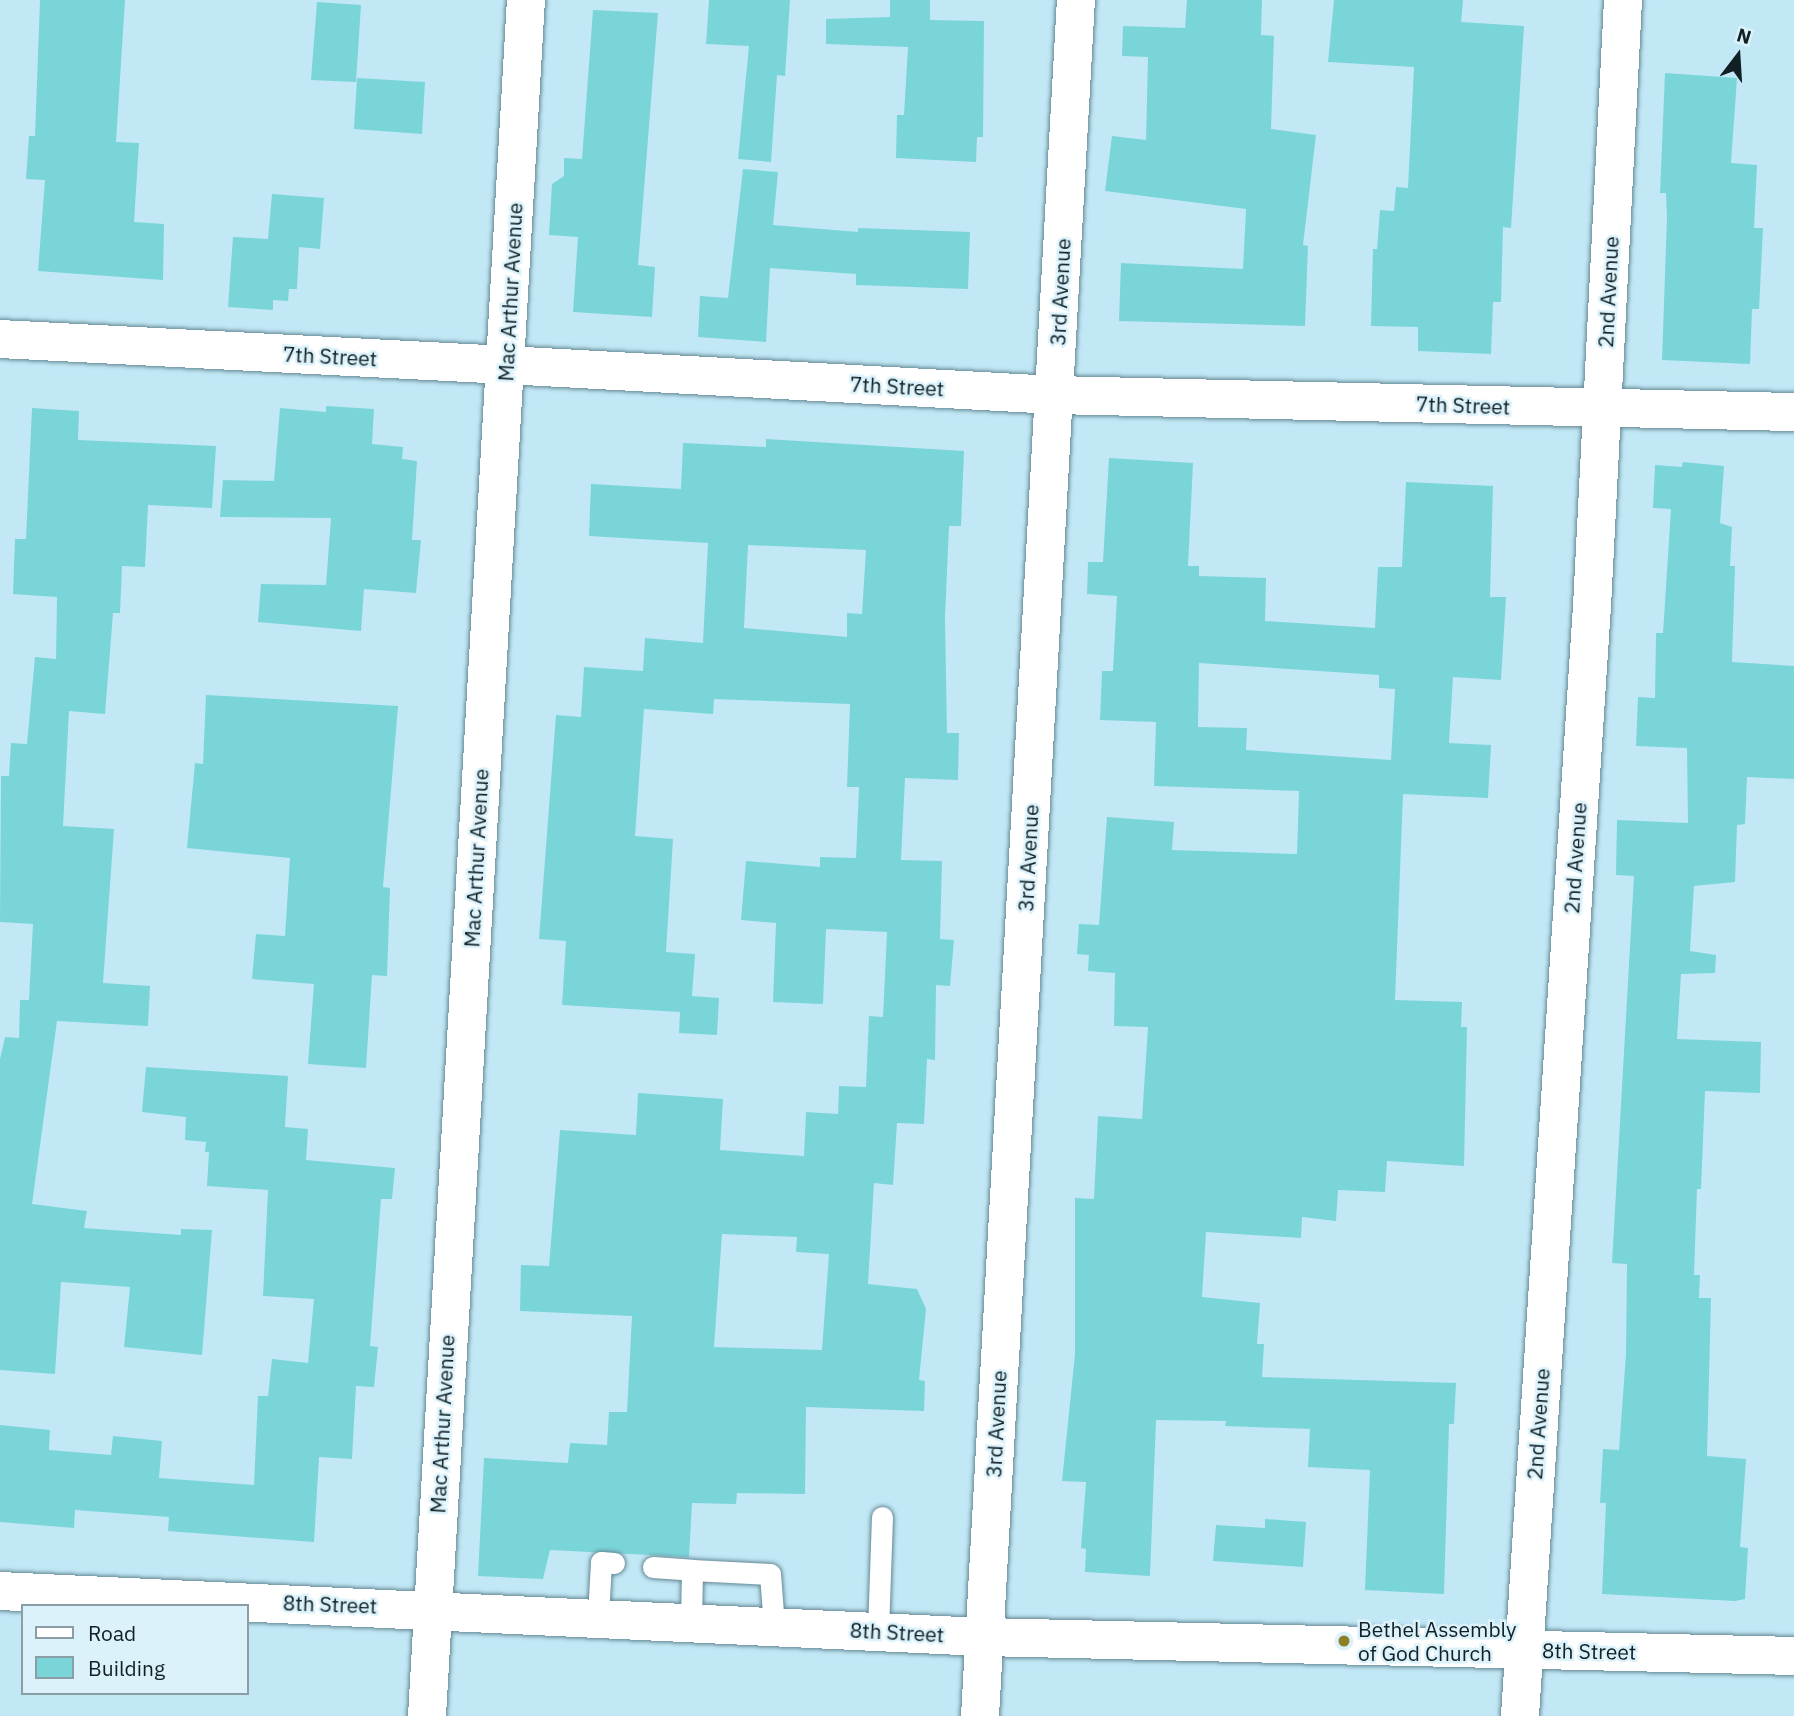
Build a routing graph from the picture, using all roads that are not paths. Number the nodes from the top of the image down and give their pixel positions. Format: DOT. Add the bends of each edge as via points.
graph roads {
  1 [pos="526,0"];
  2 [pos="1076,0"];
  3 [pos="1623,0"];
  4 [pos="0,339"];
  5 [pos="506,365"];
  6 [pos="1054,395"];
  7 [pos="1602,409"];
  8 [pos="1794,412"];
  9 [pos="882,1517"];
  10 [pos="614,1563"];
  11 [pos="653,1567"];
  12 [pos="692,1570"];
  13 [pos="0,1591"];
  14 [pos="431,1608"];
  15 [pos="598,1616"];
  16 [pos="691,1622"];
  17 [pos="774,1626"];
  18 [pos="878,1631"];
  19 [pos="984,1637"];
  20 [pos="1523,1649"];
  21 [pos="1794,1656"];
  22 [pos="427,1716"];
  23 [pos="980,1716"];
  24 [pos="1521,1716"];
  1 -- 5 [label="street, Mac Arthur Avenue"];
  2 -- 6 [label="street, 3rd Avenue"];
  3 -- 7 [label="street, 2nd Avenue"];
  4 -- 5 [label="street, 7th Street"];
  5 -- 6 [label="street, 7th Street"];
  5 -- 14 [label="street, Mac Arthur Avenue"];
  6 -- 7 [label="street, 7th Street"];
  6 -- 19 [label="street, 3rd Avenue"];
  7 -- 8 [label="street, 7th Street"];
  7 -- 20 [label="street, 2nd Avenue"];
  9 -- 18 [label="lane"];
  10 -- 15 [label="lane" via="601,1562"];
  11 -- 12 [label="lane"];
  12 -- 16 [label="lane"];
  12 -- 17 [label="lane" via="770,1574"];
  13 -- 14 [label="street, 8th Street"];
  14 -- 15 [label="street, 8th Street"];
  14 -- 22 [label="street, Mac Arthur Avenue"];
  15 -- 16 [label="street, 8th Street"];
  16 -- 17 [label="street, 8th Street"];
  17 -- 18 [label="street, 8th Street"];
  18 -- 19 [label="street, 8th Street"];
  19 -- 20 [label="street, 8th Street"];
  19 -- 23 [label="street, 3rd Avenue"];
  20 -- 21 [label="street, 8th Street"];
  20 -- 24 [label="street, 2nd Avenue"];
}
